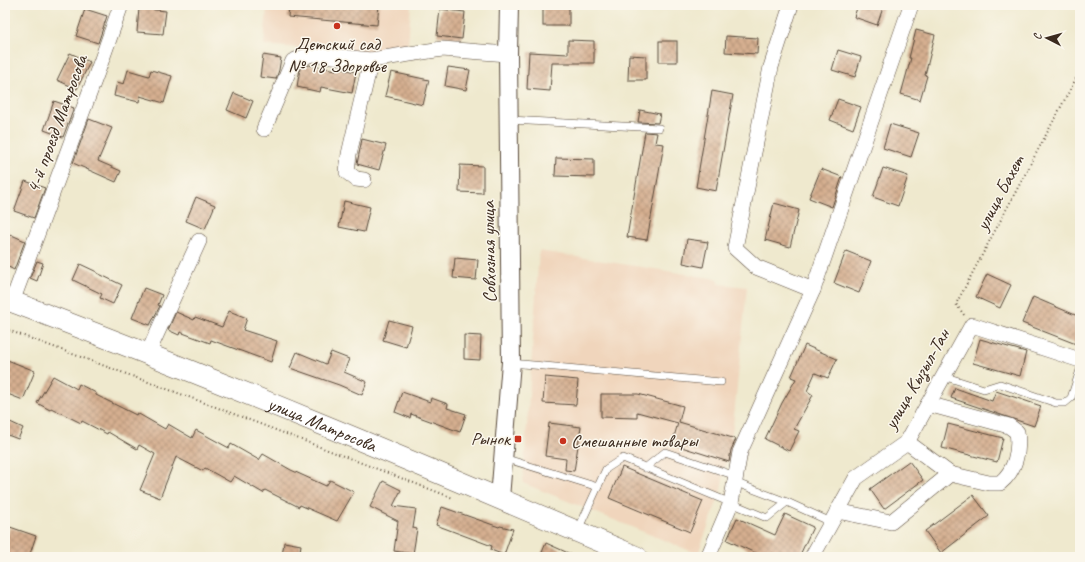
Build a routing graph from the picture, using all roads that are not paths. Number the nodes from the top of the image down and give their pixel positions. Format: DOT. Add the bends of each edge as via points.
graph roads {
  1 [pos="121,5"];
  2 [pos="509,5"];
  3 [pos="791,5"];
  4 [pos="911,5"];
  5 [pos="508,54"];
  6 [pos="371,60"];
  7 [pos="509,120"];
  8 [pos="659,128"];
  9 [pos="264,129"];
  10 [pos="364,180"];
  11 [pos="199,241"];
  12 [pos="813,290"];
  13 [pos="8,300"];
  14 [pos="148,354"];
  15 [pos="1080,360"];
  16 [pos="511,362"];
  17 [pos="1080,370"];
  18 [pos="944,376"];
  19 [pos="721,382"];
  20 [pos="928,404"];
  21 [pos="907,442"];
  22 [pos="503,457"];
  23 [pos="645,468"];
  24 [pos="950,474"];
  25 [pos="735,479"];
  26 [pos="598,487"];
  27 [pos="500,498"];
  28 [pos="787,502"];
  29 [pos="731,503"];
  30 [pos="834,517"];
  31 [pos="577,531"];
  32 [pos="637,557"];
  33 [pos="708,557"];
  34 [pos="812,557"];
  1 -- 13 [label="street, 4-й проезд Матросова" via="100,66"];
  2 -- 5 [label="street, Совхозная улица"];
  3 -- 12 [label="street" via="771,66 734,248 756,267"];
  4 -- 12 [label="street"];
  5 -- 6 [label="street" via="442,49"];
  5 -- 7 [label="street, Совхозная улица"];
  6 -- 9 [label="street" via="312,54 293,61"];
  6 -- 10 [label="street" via="347,172 356,179"];
  7 -- 8 [label="lane"];
  7 -- 16 [label="street, Совхозная улица"];
  11 -- 14 [label="street"];
  12 -- 25 [label="street" via="740,452"];
  13 -- 14 [label="main road, улица Матросова"];
  14 -- 27 [label="main road, улица Матросова"];
  15 -- 18 [label="street, улица Кызыл-Тан" via="972,325"];
  16 -- 19 [label="lane"];
  16 -- 22 [label="street, Совхозная улица"];
  17 -- 18 [label="lane" via="1071,398 1065,403 1056,403 1000,384 984,389"];
  18 -- 20 [label="street, улица Кызыл-Тан"];
  20 -- 21 [label="street, улица Кызыл-Тан"];
  20 -- 24 [label="street" via="1009,426 1017,432 1018,442 1012,468 1000,483"];
  21 -- 24 [label="street"];
  21 -- 30 [label="street, улица Кызыл-Тан" via="856,478"];
  22 -- 26 [label="lane"];
  22 -- 27 [label="street, Совхозная улица"];
  23 -- 25 [label="lane" via="665,452"];
  23 -- 26 [label="lane" via="624,458 606,469"];
  23 -- 29 [label="lane"];
  24 -- 30 [label="street" via="891,522"];
  25 -- 28 [label="lane"];
  25 -- 29 [label="street"];
  26 -- 31 [label="lane"];
  27 -- 31 [label="main road, улица Матросова"];
  28 -- 29 [label="lane" via="767,518"];
  28 -- 30 [label="lane"];
  29 -- 33 [label="street"];
  30 -- 34 [label="street, улица Кызыл-Тан"];
  31 -- 32 [label="main road, улица Матросова"];
}
